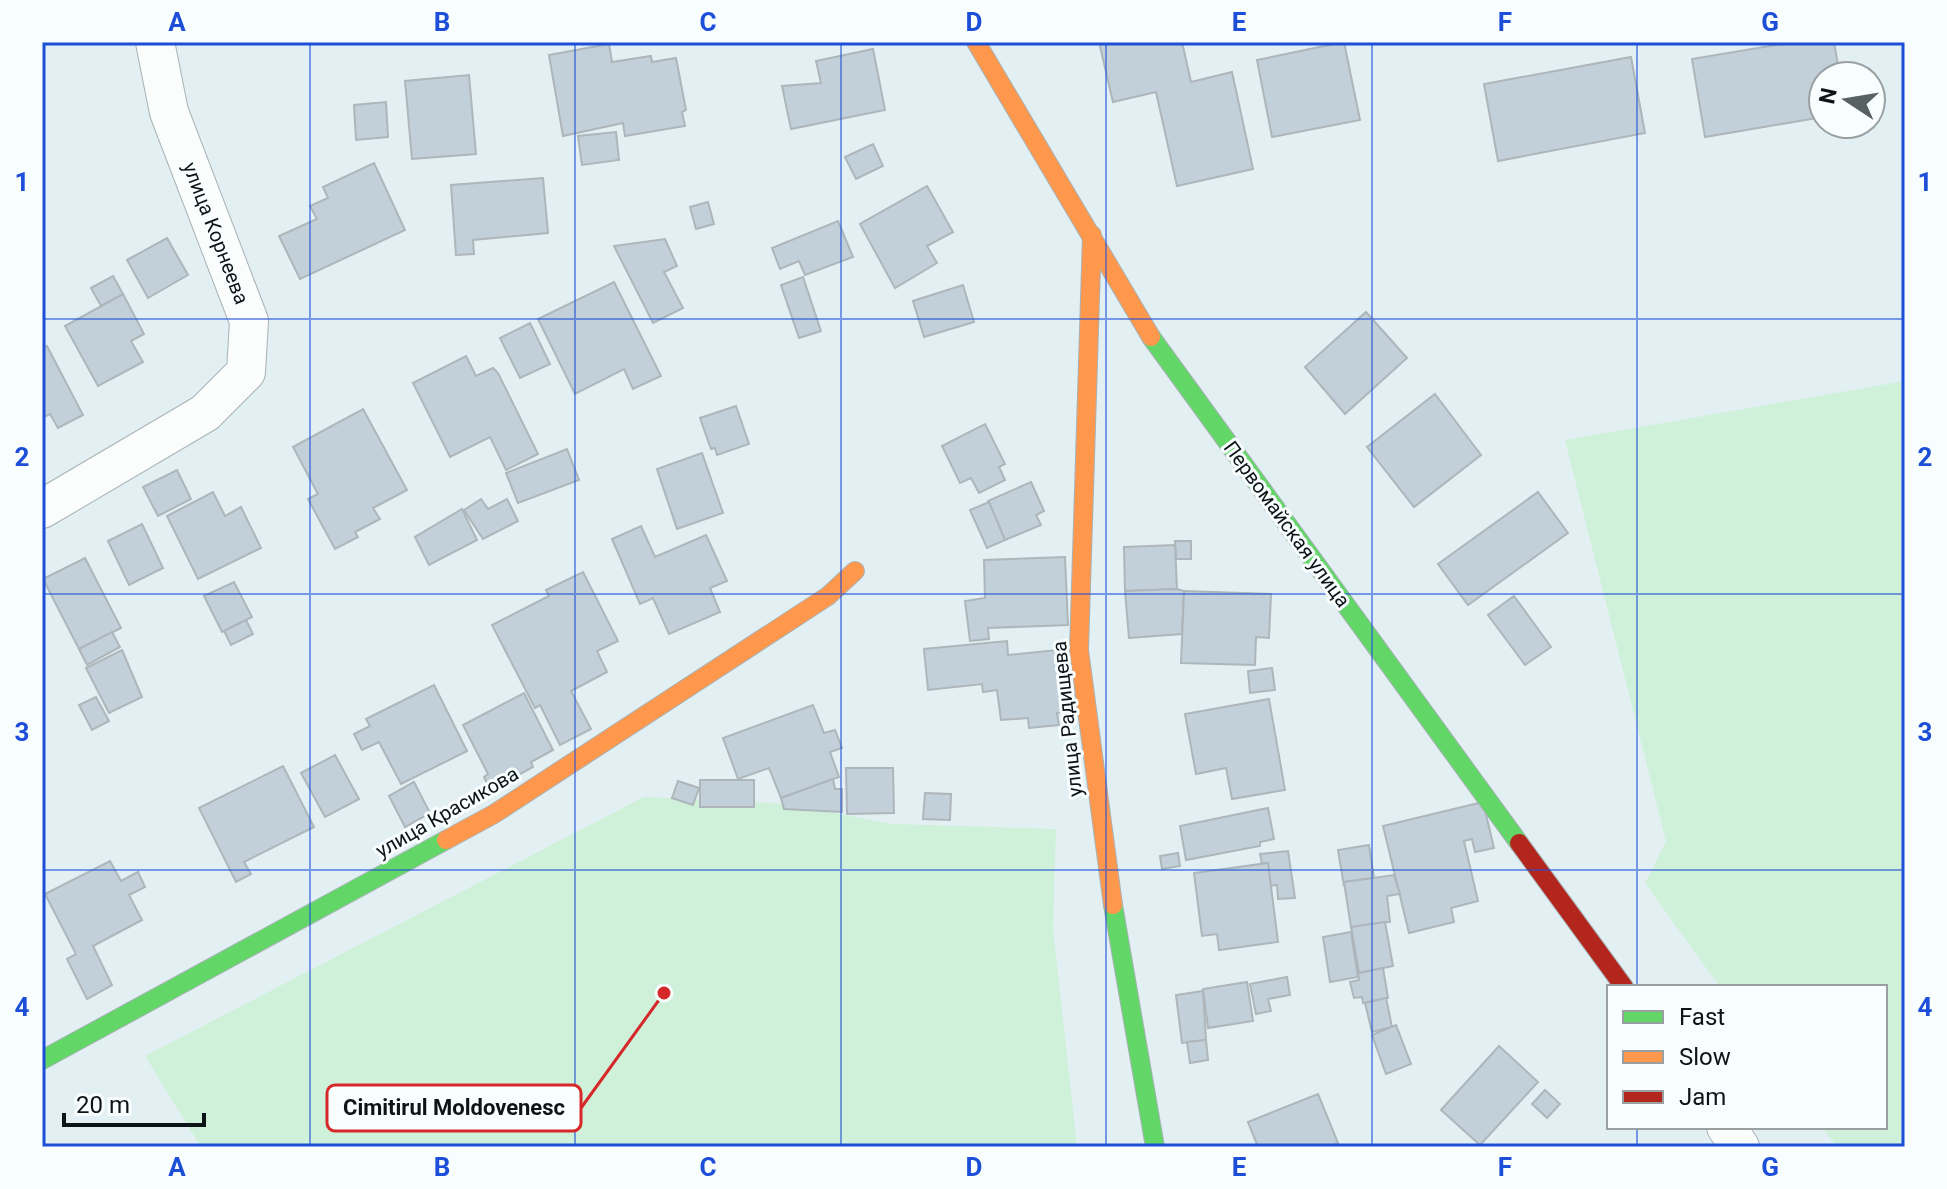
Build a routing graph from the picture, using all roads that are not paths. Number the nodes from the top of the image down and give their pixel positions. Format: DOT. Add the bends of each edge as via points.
graph roads {
  1 [pos="155,42"];
  2 [pos="976,42"];
  3 [pos="1092,234"];
  4 [pos="42,509"];
  5 [pos="855,571"];
  6 [pos="1623,985"];
  7 [pos="42,1060"];
  8 [pos="1727,1129"];
  9 [pos="1155,1147"];
  10 [pos="1740,1147"];
  1 -- 4 [label="street, улица Корнеева" via="169,112 249,321 246,372 205,413"];
  2 -- 3 [label="street, Первомайская улица"];
  3 -- 6 [label="street, Первомайская улица" via="1155,343"];
  3 -- 9 [label="street, улица Радищева" via="1079,650 1104,853"];
  5 -- 7 [label="street, улица Красикова" via="828,596 494,814"];
  8 -- 10 [label="street"];
}
